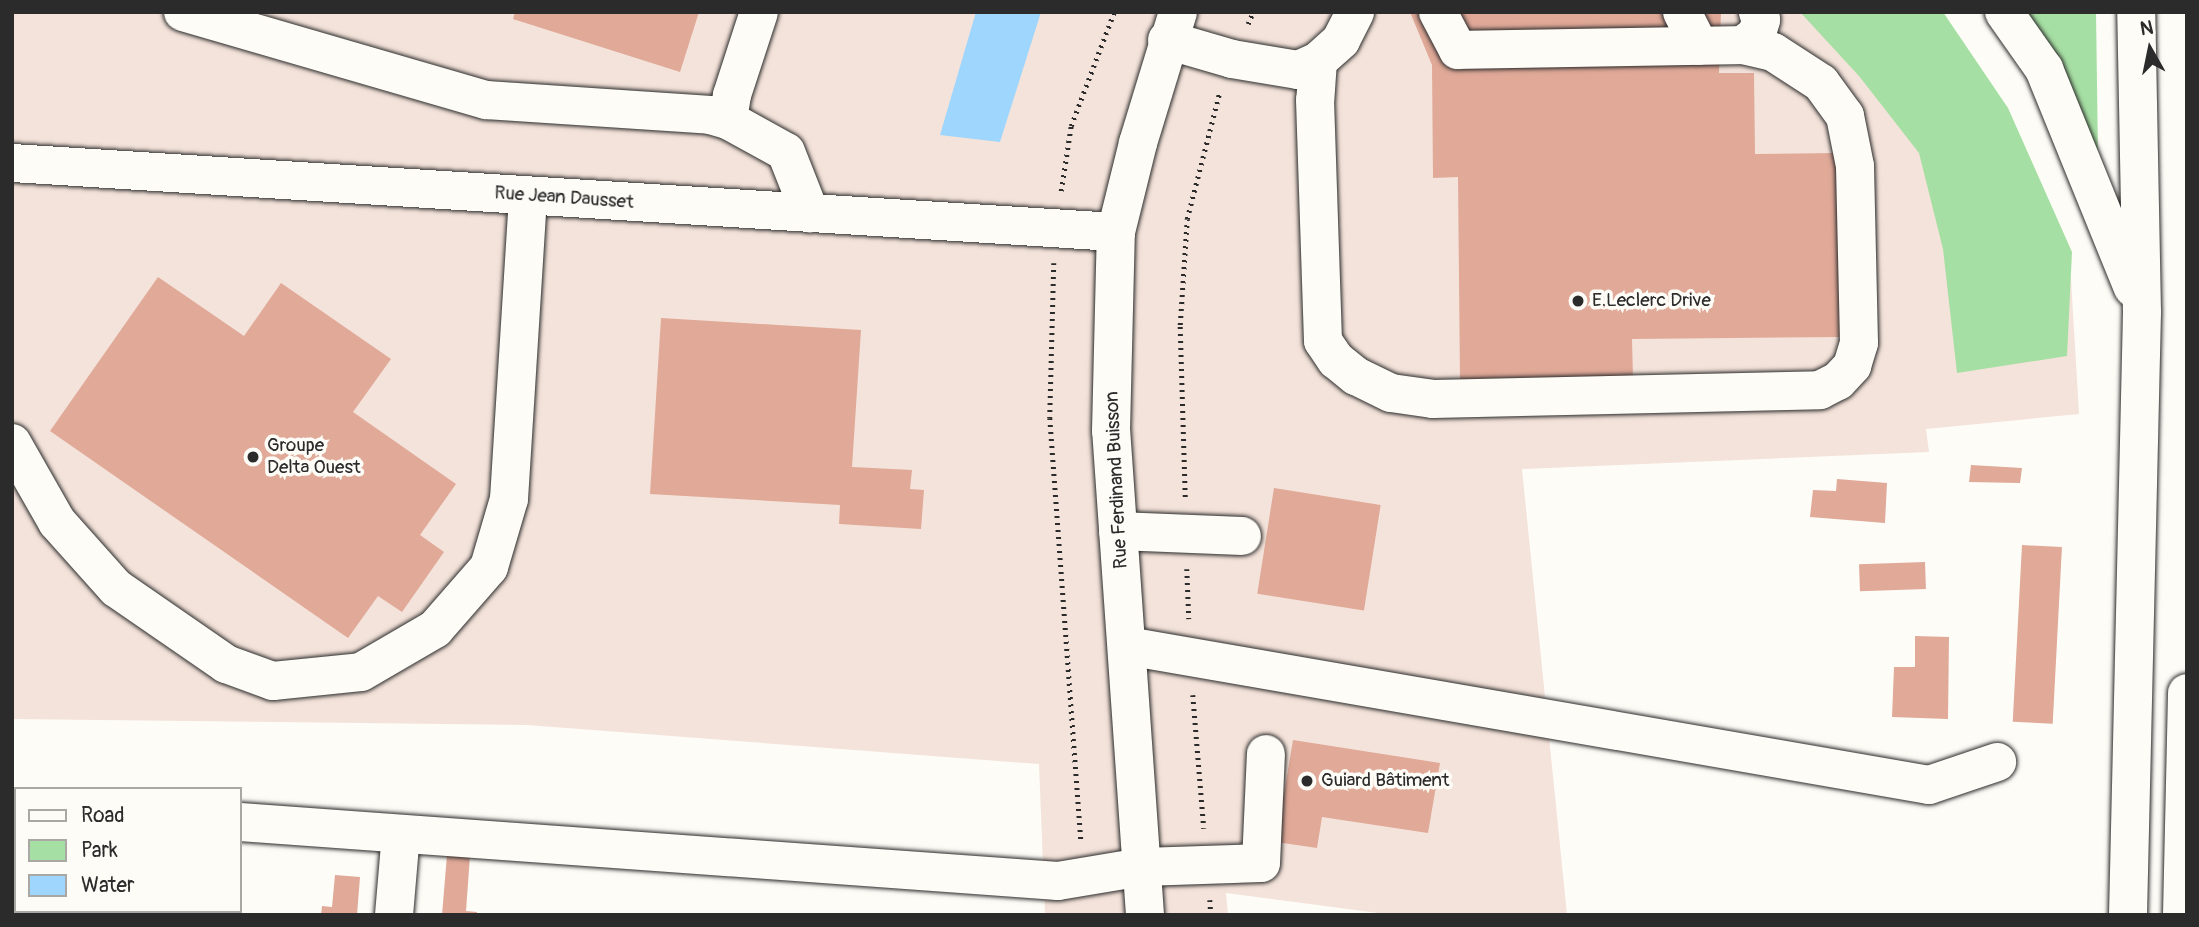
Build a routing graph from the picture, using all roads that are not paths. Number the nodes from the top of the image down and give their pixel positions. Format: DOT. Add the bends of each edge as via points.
graph roads {
  1 [pos="183,12"];
  2 [pos="759,12"];
  3 [pos="1355,12"];
  4 [pos="1438,12"];
  5 [pos="1682,12"];
  6 [pos="2004,12"];
  7 [pos="2136,12"];
  8 [pos="1173,26"];
  9 [pos="1751,29"];
  10 [pos="1699,46"];
  11 [pos="1318,61"];
  12 [pos="728,120"];
  13 [pos="12,163"];
  14 [pos="528,196"];
  15 [pos="810,214"];
  16 [pos="1116,232"];
  17 [pos="2142,312"];
  18 [pos="12,443"];
  19 [pos="1118,531"];
  20 [pos="1242,536"];
  21 [pos="1127,646"];
  22 [pos="2187,693"];
  23 [pos="1266,754"];
  24 [pos="1997,762"];
  25 [pos="242,822"];
  26 [pos="401,834"];
  27 [pos="1142,867"];
  28 [pos="394,915"];
  29 [pos="1145,915"];
  30 [pos="2128,915"];
  31 [pos="2182,915"];
  1 -- 12 [label="street" via="486,100 710,114"];
  2 -- 12 [label="street"];
  3 -- 11 [label="street" via="1341,40"];
  4 -- 10 [label="street" via="1458,50"];
  5 -- 10 [label="street"];
  6 -- 17 [label="street" via="2044,69"];
  7 -- 17 [label="street"];
  8 -- 11 [label="street" via="1232,59 1298,70"];
  8 -- 16 [label="street, Rue Ferdinand Buisson"];
  9 -- 10 [label="street"];
  9 -- 11 [label="street" via="1821,83 1845,116 1855,166 1860,343 1852,366 1838,381 1820,390 1433,399 1391,393 1356,376 1336,360 1323,341 1315,100"];
  12 -- 15 [label="street" via="786,152"];
  13 -- 14 [label="street, Rue Jean Dausset"];
  14 -- 15 [label="street, Rue Jean Dausset"];
  14 -- 18 [label="street" via="509,499 489,567 435,629 361,672 273,681 226,664 116,588 57,522"];
  15 -- 16 [label="street, Rue Jean Dausset"];
  16 -- 19 [label="street, Rue Ferdinand Buisson" via="1111,431"];
  17 -- 30 [label="street"];
  19 -- 20 [label="street"];
  19 -- 21 [label="street, Rue Ferdinand Buisson"];
  21 -- 24 [label="street" via="1929,785"];
  21 -- 27 [label="street, Rue Ferdinand Buisson"];
  22 -- 31 [label="street"];
  23 -- 27 [label="street" via="1261,863"];
  25 -- 26 [label="street"];
  26 -- 27 [label="street" via="1058,881"];
  26 -- 28 [label="street"];
  27 -- 29 [label="street, Rue Ferdinand Buisson"];
}
